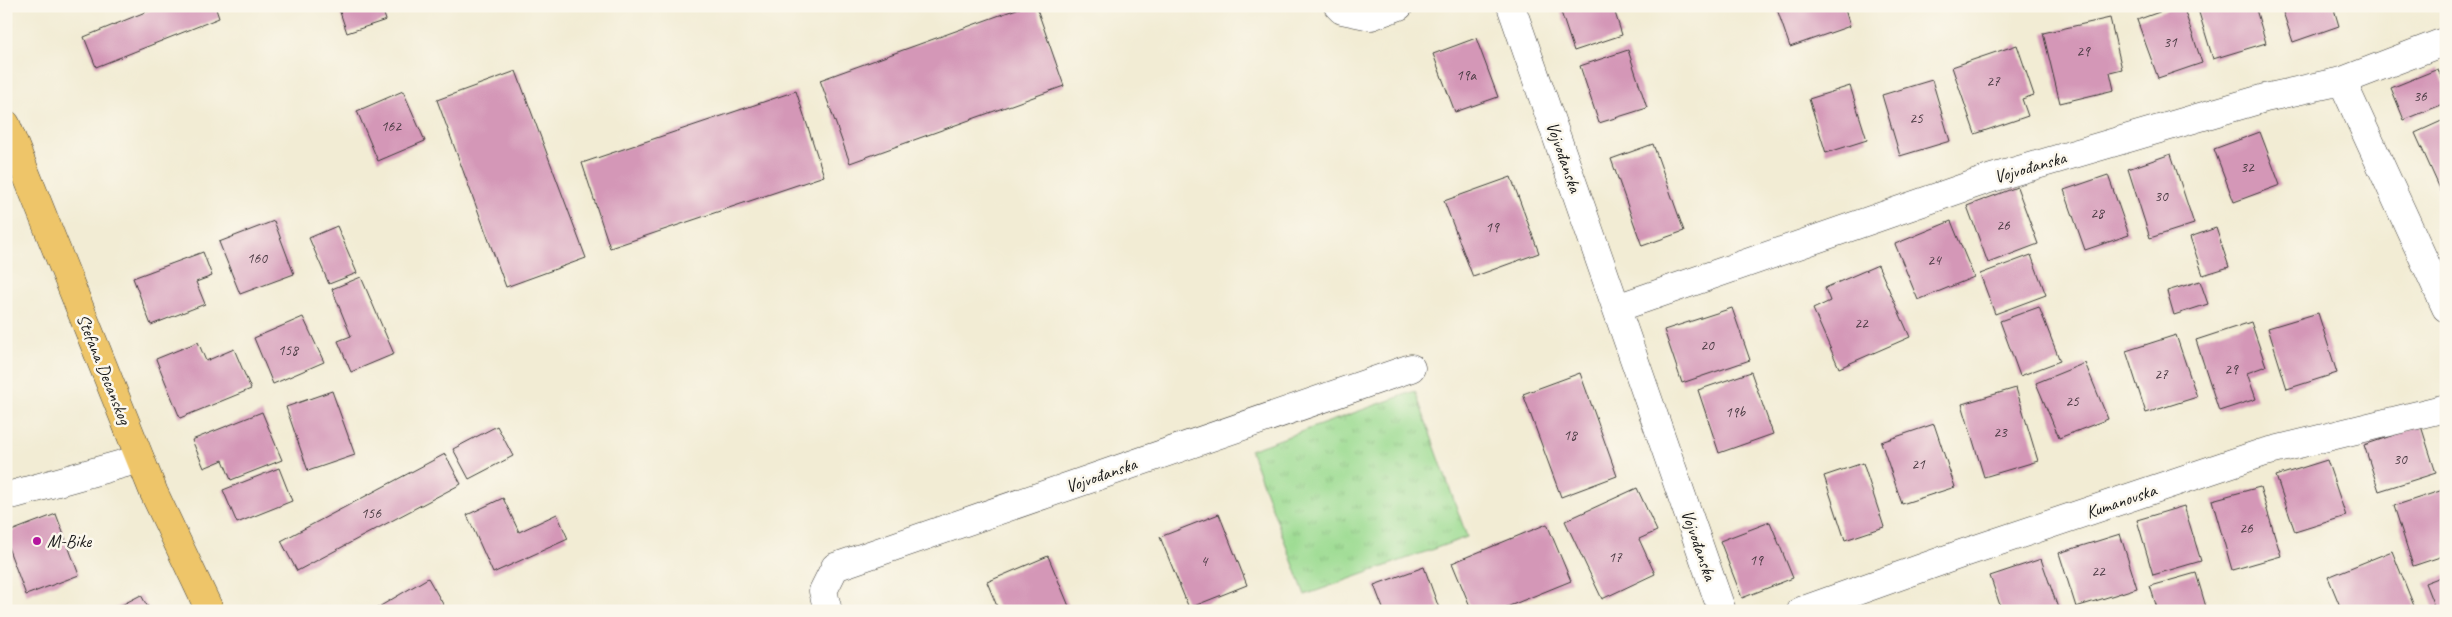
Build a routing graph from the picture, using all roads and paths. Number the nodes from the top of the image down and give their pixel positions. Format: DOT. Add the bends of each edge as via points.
graph roads {
  1 [pos="1338,6"];
  2 [pos="1399,6"];
  3 [pos="1511,6"];
  4 [pos="2446,41"];
  5 [pos="2342,81"];
  6 [pos="6,124"];
  7 [pos="1618,308"];
  8 [pos="2446,308"];
  9 [pos="1411,368"];
  10 [pos="2446,408"];
  11 [pos="140,459"];
  12 [pos="15,494"];
  13 [pos="210,611"];
  14 [pos="828,611"];
  15 [pos="1722,611"];
  16 [pos="1802,611"];
  1 -- 2 [label="street" via="1342,10 1371,16"];
  3 -- 7 [label="street, Vojvođanska"];
  4 -- 5 [label="street, Vojvođanska"];
  5 -- 7 [label="street, Vojvođanska" via="2265,98 1992,178"];
  5 -- 8 [label="street"];
  6 -- 11 [label="main road, Stefana Decanskog"];
  7 -- 15 [label="street, Vojvođanska"];
  9 -- 14 [label="street, Vojvođanska" via="835,567 823,591"];
  10 -- 16 [label="street, Kumanovska" via="2262,453"];
  11 -- 12 [label="street"];
  11 -- 13 [label="main road, Stefana Decanskog"];
}
